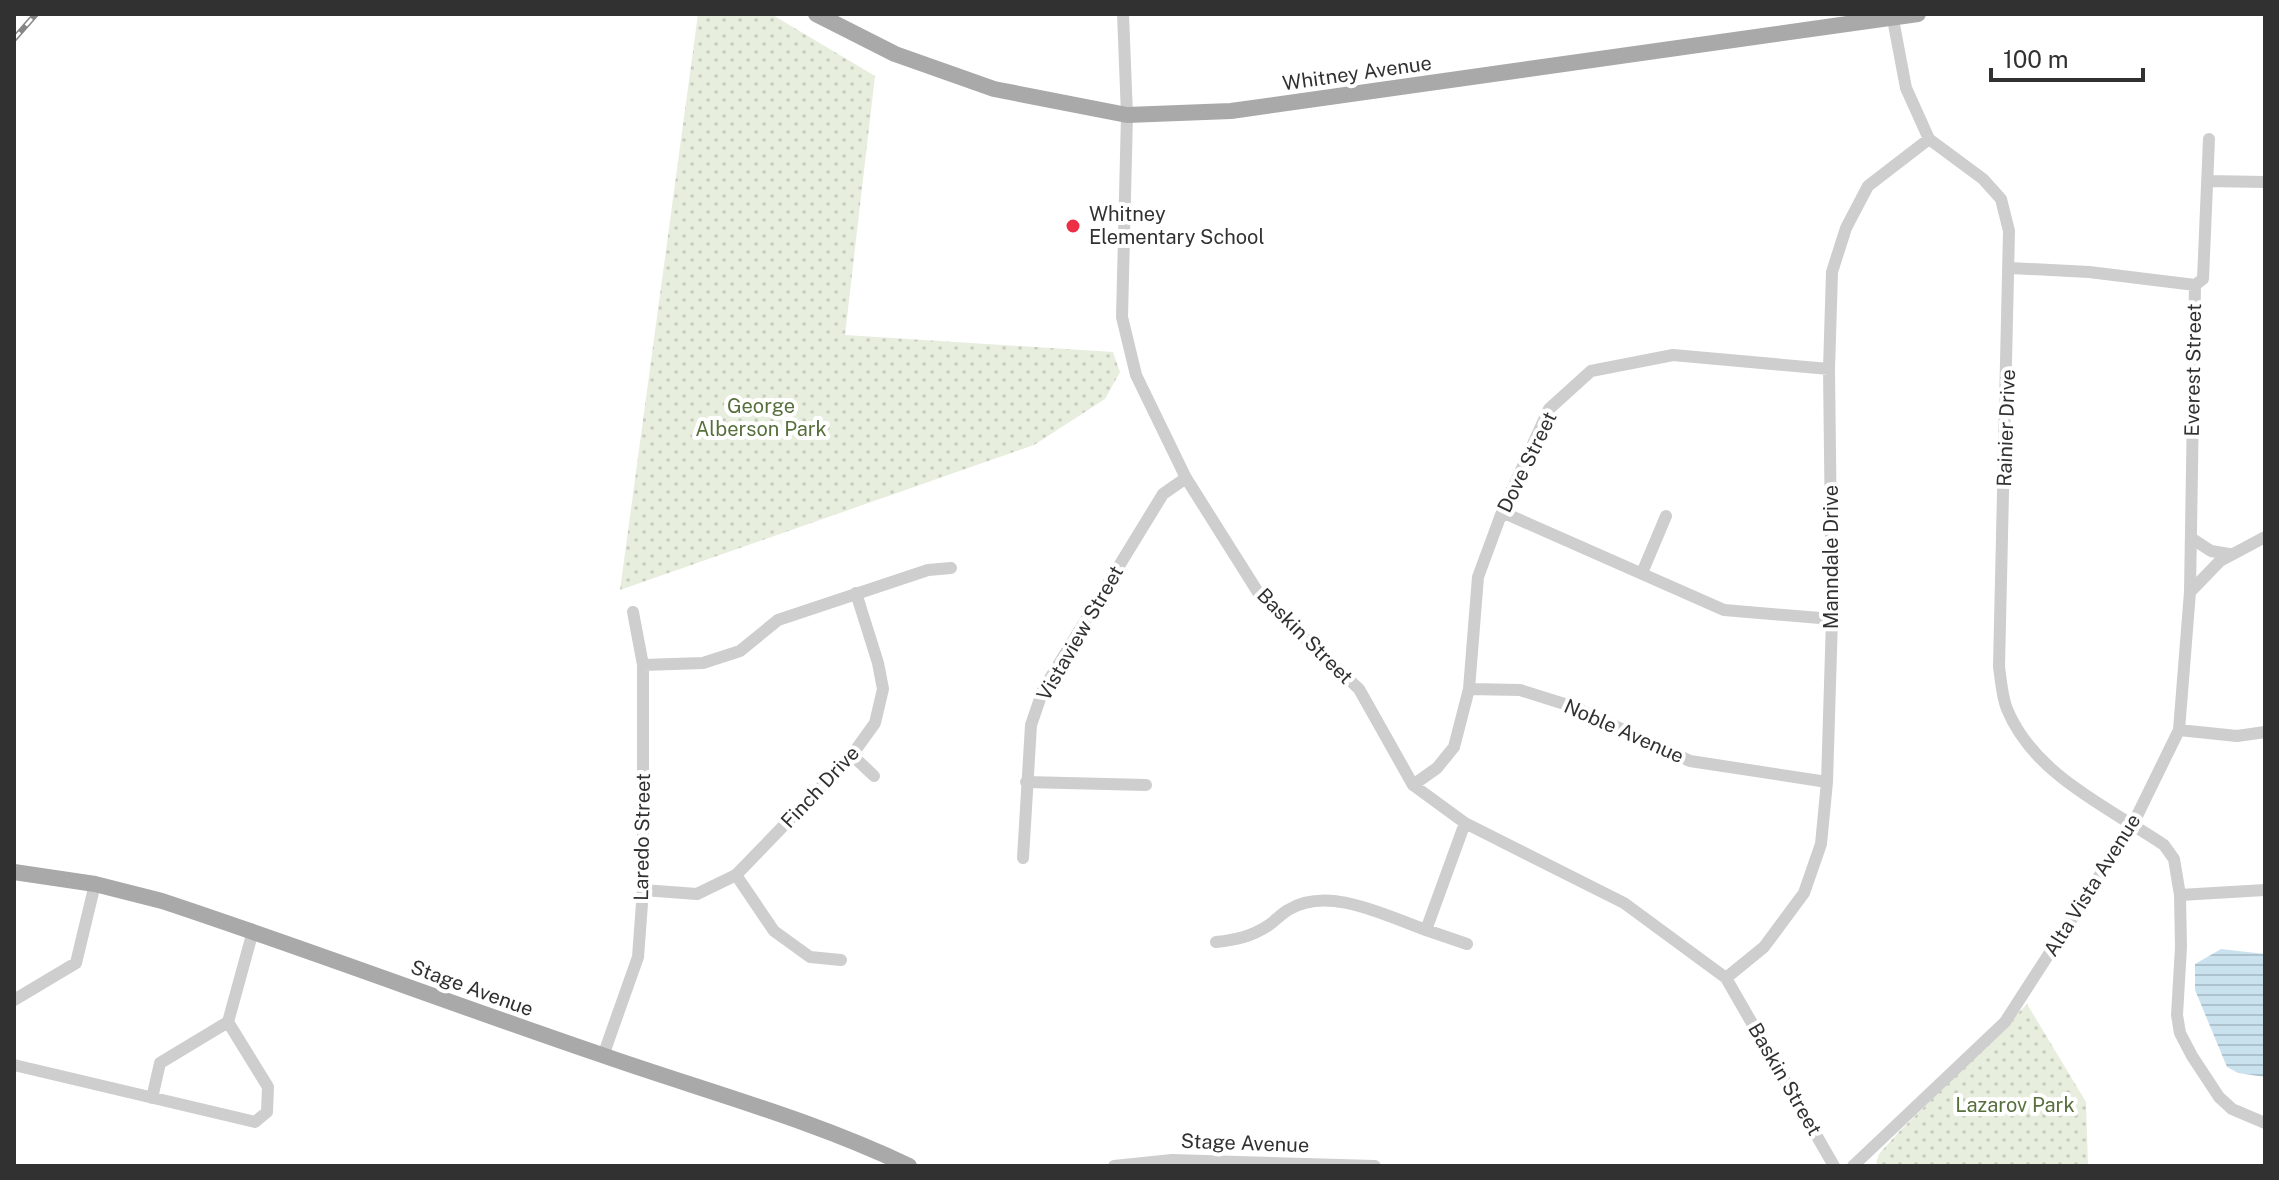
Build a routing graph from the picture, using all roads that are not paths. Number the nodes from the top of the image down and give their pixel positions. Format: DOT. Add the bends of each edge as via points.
graph roads {
  1 [pos="816,14"];
  2 [pos="1123,14"];
  3 [pos="1918,14"];
  4 [pos="1892,16"];
  5 [pos="1127,115"];
  6 [pos="1929,139"];
  7 [pos="2209,139"];
  8 [pos="2207,181"];
  9 [pos="2265,182"];
  10 [pos="2010,268"];
  11 [pos="2195,285"];
  12 [pos="1829,369"];
  13 [pos="1186,478"];
  14 [pos="1502,512"];
  15 [pos="1666,516"];
  16 [pos="2265,537"];
  17 [pos="2191,538"];
  18 [pos="2229,554"];
  19 [pos="951,568"];
  20 [pos="1642,573"];
  21 [pos="2190,592"];
  22 [pos="856,593"];
  23 [pos="633,612"];
  24 [pos="1832,619"];
  25 [pos="643,665"];
  26 [pos="1469,689"];
  27 [pos="2179,730"];
  28 [pos="2265,732"];
  29 [pos="852,755"];
  30 [pos="874,776"];
  31 [pos="1026,782"];
  32 [pos="1827,782"];
  33 [pos="1146,785"];
  34 [pos="1413,785"];
  35 [pos="1465,823"];
  36 [pos="2133,824"];
  37 [pos="1023,858"];
  38 [pos="14,872"];
  39 [pos="736,875"];
  40 [pos="95,884"];
  41 [pos="643,890"];
  42 [pos="2265,890"];
  43 [pos="2180,895"];
  44 [pos="1426,930"];
  45 [pos="253,931"];
  46 [pos="1216,942"];
  47 [pos="1467,944"];
  48 [pos="841,960"];
  49 [pos="1726,978"];
  50 [pos="14,1000"];
  51 [pos="228,1022"];
  52 [pos="603,1056"];
  53 [pos="14,1065"];
  54 [pos="152,1098"];
  55 [pos="2265,1123"];
  56 [pos="1314,1165"];
  57 [pos="909,1166"];
  58 [pos="1114,1166"];
  59 [pos="1375,1166"];
  60 [pos="1834,1166"];
  61 [pos="1853,1166"];
  1 -- 5 [label="main road, Whitney Avenue" via="895,54 994,89"];
  2 -- 5 [label="street, Baskin Street"];
  3 -- 4 [label="main road, Whitney Avenue"];
  4 -- 5 [label="main road, Whitney Avenue" via="1231,111"];
  4 -- 6 [label="street, Rainier Drive" via="1906,88"];
  5 -- 13 [label="street, Baskin Street" via="1122,317 1136,375"];
  6 -- 10 [label="street, Rainier Drive" via="2001,199"];
  6 -- 12 [label="street, Manndale Drive" via="1868,186 1846,228 1832,272"];
  7 -- 8 [label="street"];
  8 -- 9 [label="street"];
  8 -- 11 [label="street" via="2203,279"];
  10 -- 11 [label="street, Everest Street"];
  10 -- 36 [label="street, Rainier Drive" via="1999,667 2007,709 2032,750 2063,779"];
  11 -- 17 [label="street, Everest Street"];
  12 -- 14 [label="street, Dove Street" via="1673,355 1591,371 1549,409"];
  12 -- 24 [label="street, Manndale Drive"];
  13 -- 31 [label="street, Vistaview Street" via="1163,494 1043,690 1031,725"];
  13 -- 34 [label="street, Baskin Street" via="1261,597 1359,689"];
  14 -- 20 [label="street"];
  14 -- 26 [label="street, Dove Street" via="1478,577"];
  15 -- 20 [label="street"];
  16 -- 18 [label="street"];
  17 -- 18 [label="street" via="2211,551"];
  17 -- 21 [label="street, Everest Street"];
  18 -- 21 [label="street"];
  19 -- 22 [label="street"];
  20 -- 24 [label="street" via="1724,610"];
  21 -- 27 [label="street, Alta Vista Avenue"];
  22 -- 25 [label="street" via="778,620 740,651 703,663"];
  22 -- 29 [label="street, Finch Drive" via="883,689 875,723"];
  23 -- 25 [label="street, Laredo Street"];
  24 -- 32 [label="street, Manndale Drive"];
  25 -- 41 [label="street, Laredo Street"];
  26 -- 32 [label="street, Noble Avenue" via="1520,690 1574,707 1690,761"];
  26 -- 34 [label="street, Dove Street" via="1454,747"];
  27 -- 28 [label="street" via="2237,736"];
  27 -- 36 [label="street, Alta Vista Avenue"];
  29 -- 30 [label="street"];
  29 -- 39 [label="street, Finch Drive"];
  31 -- 33 [label="street"];
  31 -- 37 [label="street, Vistaview Street"];
  32 -- 49 [label="street, Manndale Drive" via="1821,844 1804,893 1764,947"];
  34 -- 35 [label="street, Baskin Street"];
  35 -- 44 [label="street"];
  35 -- 49 [label="street, Baskin Street" via="1624,903"];
  36 -- 43 [label="street, Rainier Drive" via="2164,845 2174,859"];
  36 -- 61 [label="street, Alta Vista Avenue" via="2005,1022"];
  38 -- 40 [label="main road, Stage Avenue"];
  39 -- 41 [label="street, Finch Drive" via="697,894"];
  39 -- 48 [label="street" via="774,931 810,957"];
  40 -- 45 [label="main road, Stage Avenue"];
  40 -- 50 [label="street" via="76,963"];
  41 -- 52 [label="street, Laredo Street" via="638,957"];
  42 -- 43 [label="street"];
  43 -- 55 [label="street, Rainier Drive" via="2180,1033 2219,1097 2232,1109"];
  44 -- 46 [label="street" via="1344,903 1315,900 1289,909 1245,938"];
  44 -- 47 [label="street"];
  45 -- 51 [label="street"];
  45 -- 52 [label="main road, Stage Avenue"];
  49 -- 60 [label="street, Baskin Street"];
  51 -- 54 [label="street" via="160,1063"];
  51 -- 54 [label="street" via="268,1087 267,1112 255,1122"];
  52 -- 57 [label="main road, Stage Avenue" via="798,1121"];
  53 -- 54 [label="street"];
  56 -- 58 [label="street, Stage Avenue" via="1172,1160"];
  56 -- 59 [label="street, Stage Avenue"];
}
